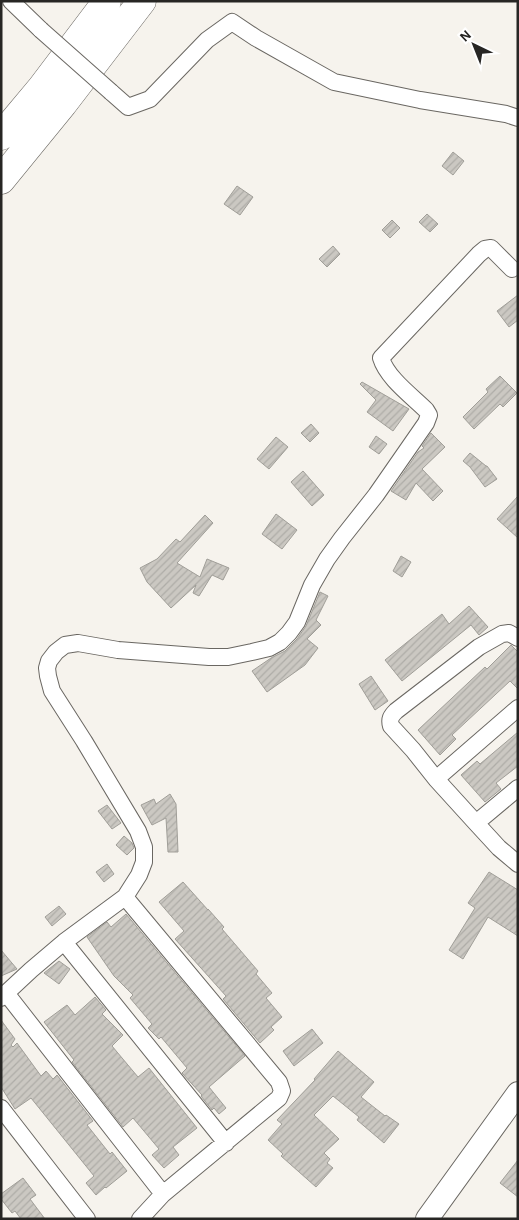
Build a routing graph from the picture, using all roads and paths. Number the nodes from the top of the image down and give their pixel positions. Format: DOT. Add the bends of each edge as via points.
graph roads {
  1 [pos="11,1"];
  2 [pos="107,1"];
  3 [pos="142,1"];
  4 [pos="518,118"];
  5 [pos="1,136"];
  6 [pos="1,180"];
  7 [pos="512,269"];
  8 [pos="518,638"];
  9 [pos="518,708"];
  10 [pos="436,778"];
  11 [pos="518,788"];
  12 [pos="476,823"];
  13 [pos="518,864"];
  14 [pos="125,897"];
  15 [pos="64,942"];
  16 [pos="3,996"];
  17 [pos="518,1093"];
  18 [pos="1,1108"];
  19 [pos="226,1143"];
  20 [pos="163,1194"];
  21 [pos="87,1219"];
  22 [pos="140,1219"];
  23 [pos="427,1219"];
  1 -- 4 [label="street, bridge" via="128,107 150,99 207,40 232,22 334,82"];
  2 -- 5 [label="highway"];
  3 -- 6 [label="highway"];
  7 -- 14 [label="street" via="490,248 485,248 381,358 397,382 429,415 376,495 327,559 297,622 280,642 269,648 228,657 118,650 78,643 65,645 49,661 52,691 138,831 144,847 144,862 139,876"];
  8 -- 10 [label="street" via="509,633 502,634 480,647 391,717 391,726"];
  9 -- 10 [label="street"];
  10 -- 12 [label="street"];
  11 -- 12 [label="street"];
  12 -- 13 [label="street"];
  14 -- 15 [label="street"];
  14 -- 19 [label="street" via="279,1082 282,1091 279,1098"];
  15 -- 16 [label="street"];
  15 -- 19 [label="street"];
  16 -- 20 [label="street"];
  17 -- 23 [label="street"];
  18 -- 21 [label="street"];
  19 -- 20 [label="street"];
  20 -- 22 [label="street"];
}
